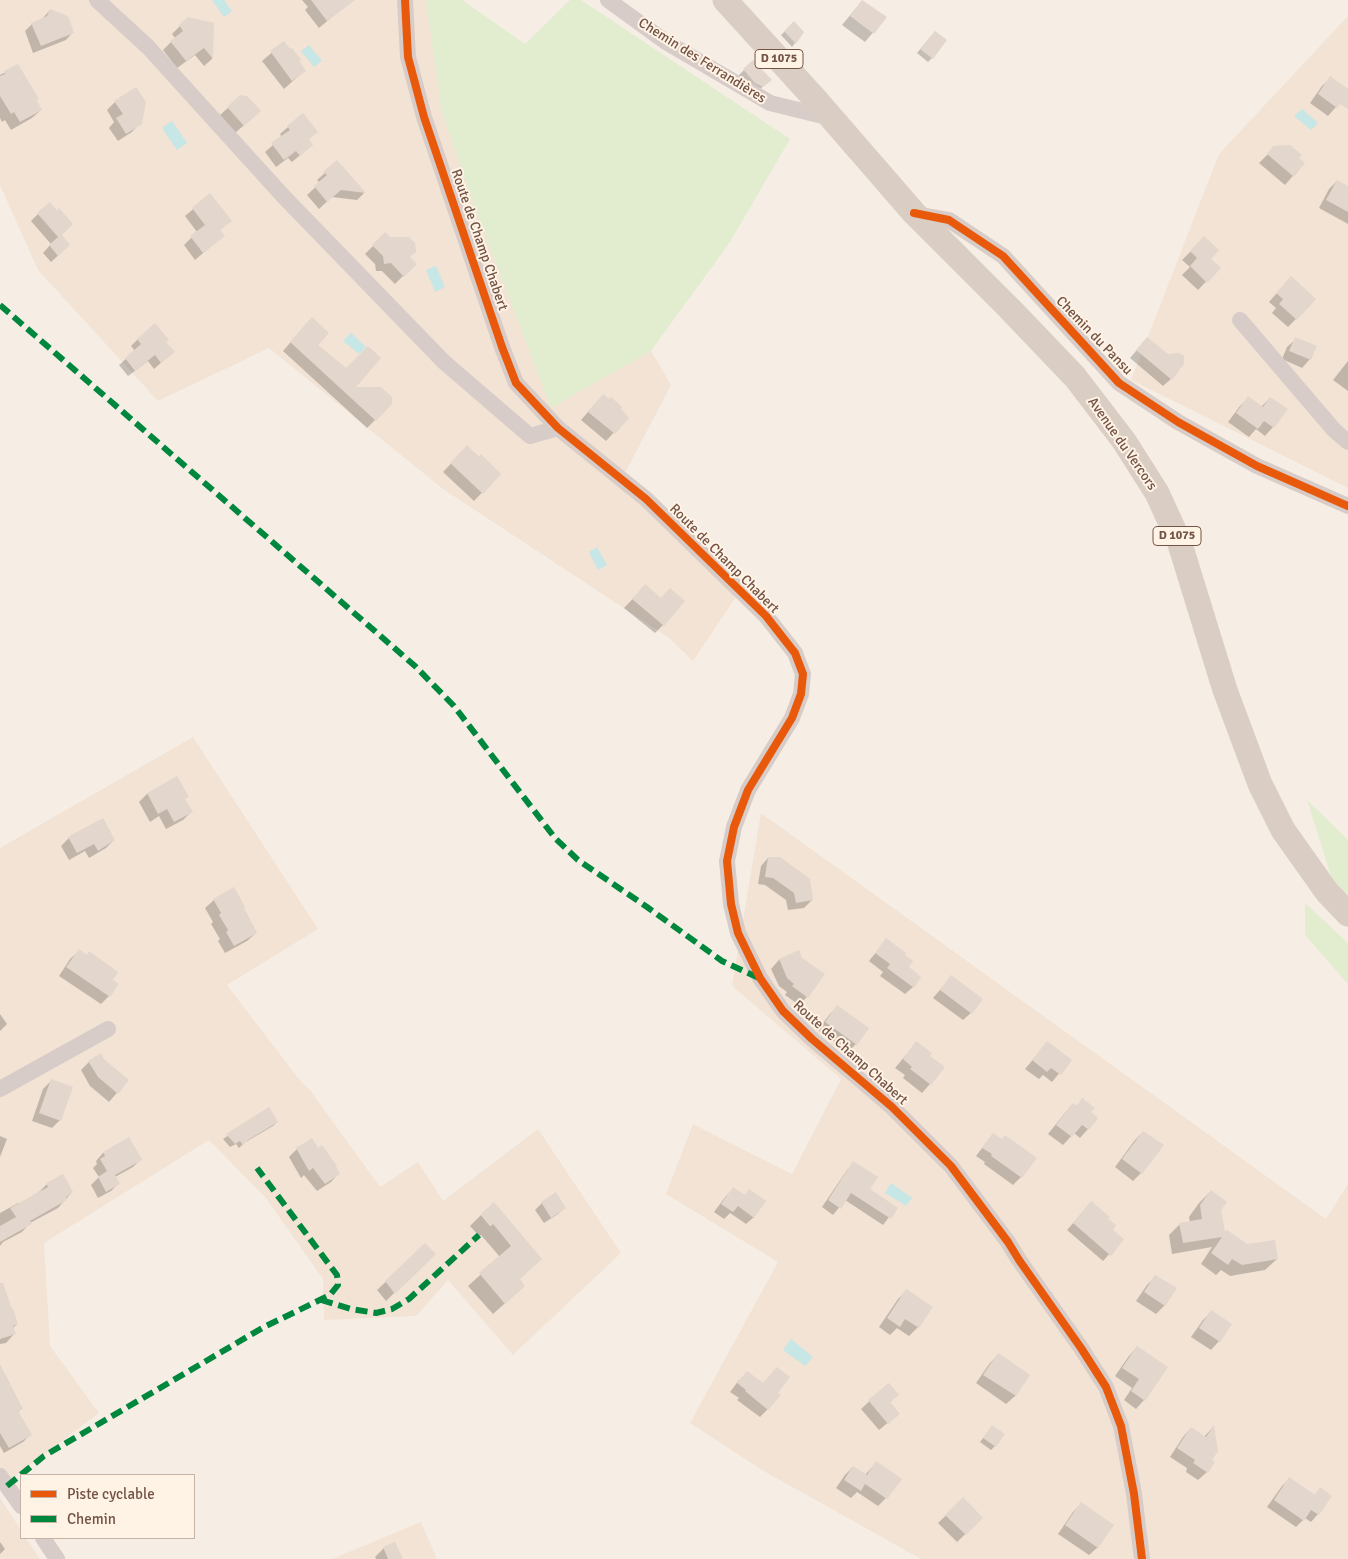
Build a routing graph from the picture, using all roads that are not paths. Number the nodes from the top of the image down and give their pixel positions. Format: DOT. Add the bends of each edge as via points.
graph roads {
  1 [pos="98,0"];
  2 [pos="405,0"];
  3 [pos="608,0"];
  4 [pos="725,0"];
  5 [pos="831,118"];
  6 [pos="914,213"];
  7 [pos="1240,320"];
  8 [pos="558,428"];
  9 [pos="1348,442"];
  10 [pos="1348,506"];
  11 [pos="1348,914"];
  12 [pos="108,1029"];
  13 [pos="0,1089"];
  14 [pos="0,1476"];
  15 [pos="20,1505"];
  16 [pos="44,1539"];
  17 [pos="57,1559"];
  18 [pos="1142,1559"];
  1 -- 8 [label="street" via="148,47 284,197 444,362 530,436"];
  2 -- 8 [label="street, Route de Champ Chabert" via="408,57 424,117 502,347 516,383"];
  3 -- 5 [label="street, Chemin des Ferrandières" via="666,42 770,103"];
  4 -- 5 [label="main road, D 1075"];
  5 -- 6 [label="main road, Avenue du Vercors / D 1075"];
  6 -- 10 [label="street, Chemin du Pansu" via="949,220 1003,256 1119,383 1141,398 1256,466"];
  6 -- 11 [label="main road, Avenue du Vercors / D 1075" via="1074,377 1124,441 1157,493 1179,541 1225,690 1260,784 1283,830 1327,892"];
  7 -- 9 [label="street" via="1334,430"];
  8 -- 18 [label="street, Route de Champ Chabert" via="646,499 766,616 795,653 803,674 801,694 792,718 748,790 734,827 727,861 731,904 738,933 760,978 783,1011 892,1107 952,1166 1081,1348 1106,1387 1121,1426"];
  12 -- 13 [label="street"];
  14 -- 15 [label="street"];
  16 -- 17 [label="street"];
}
